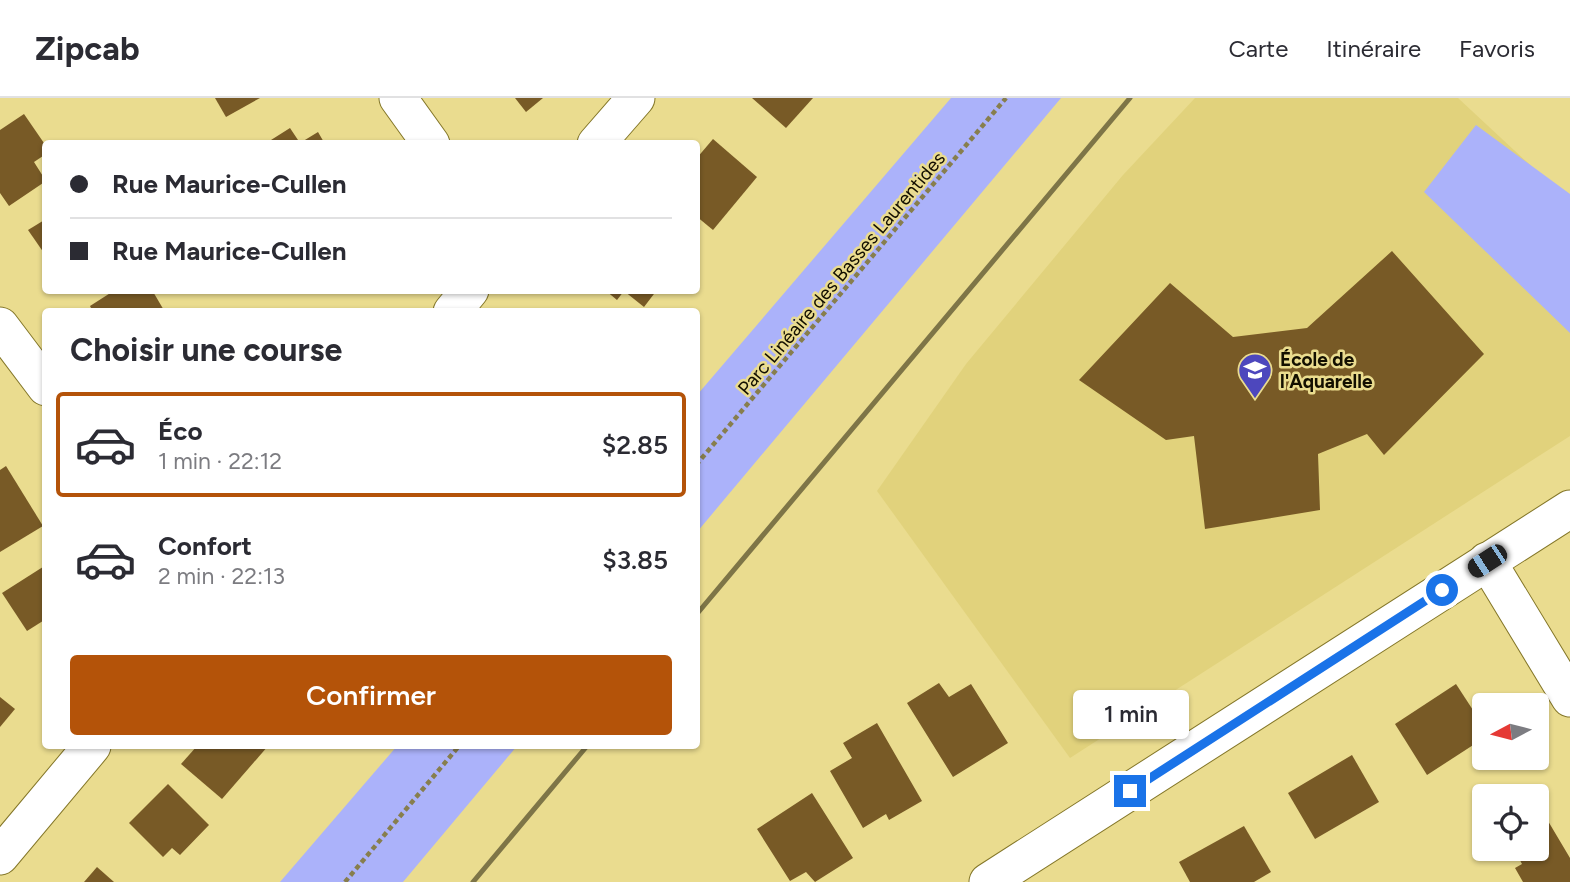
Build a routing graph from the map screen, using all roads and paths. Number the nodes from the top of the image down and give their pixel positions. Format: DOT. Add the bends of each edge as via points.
graph roads {
  1 [pos="398,98"];
  2 [pos="636,98"];
  3 [pos="1006,98"];
  4 [pos="428,140"];
  5 [pos="599,140"];
  6 [pos="467,294"];
  7 [pos="455,308"];
  8 [pos="0,326"];
  9 [pos="42,382"];
  10 [pos="700,460"];
  11 [pos="1570,509"];
  12 [pos="1487,561"];
  13 [pos="1570,698"];
  14 [pos="89,749"];
  15 [pos="456,749"];
  16 [pos="0,856"];
  17 [pos="345,882"];
  18 [pos="988,882"];
  1 -- 4 [label="street"];
  2 -- 5 [label="street"];
  3 -- 10 [label="path, Parc Linéaire des Basses Laurentides"];
  6 -- 7 [label="street"];
  8 -- 9 [label="street"];
  11 -- 12 [label="street"];
  12 -- 13 [label="street"];
  12 -- 18 [label="street"];
  14 -- 16 [label="street"];
  15 -- 17 [label="path"];
}
